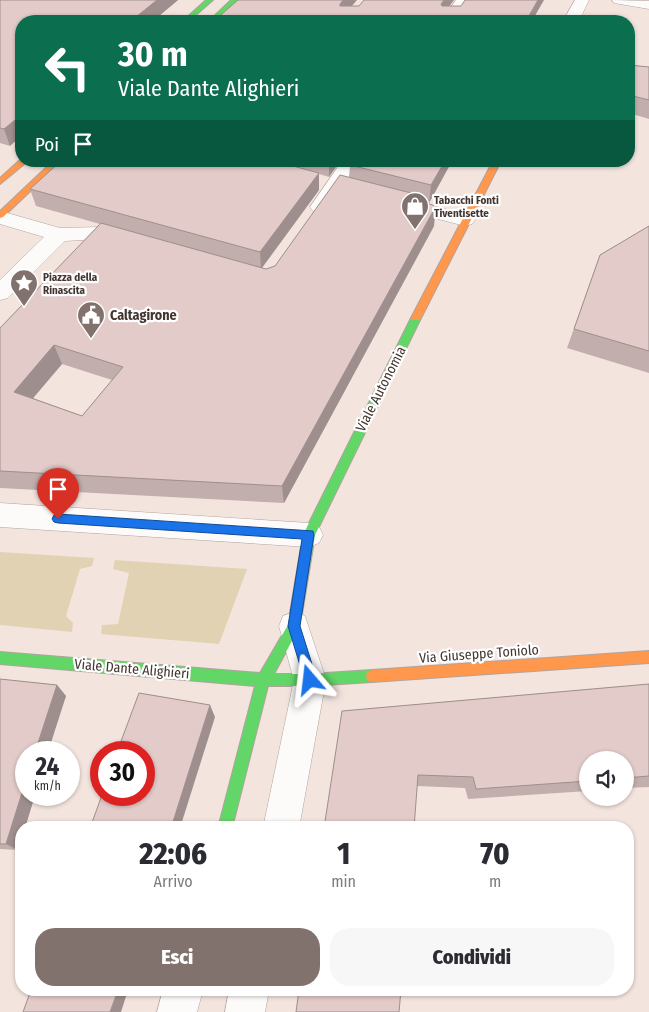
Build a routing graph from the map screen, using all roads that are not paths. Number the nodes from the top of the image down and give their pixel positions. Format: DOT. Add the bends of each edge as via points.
graph roads {
  1 [pos="210,0"];
  2 [pos="235,0"];
  3 [pos="464,0"];
  4 [pos="582,0"];
  5 [pos="618,0"];
  6 [pos="649,5"];
  7 [pos="193,15"];
  8 [pos="219,15"];
  9 [pos="453,15"];
  10 [pos="574,15"];
  11 [pos="17,167"];
  12 [pos="52,167"];
  13 [pos="348,167"];
  14 [pos="494,167"];
  15 [pos="0,182"];
  16 [pos="384,198"];
  17 [pos="0,216"];
  18 [pos="465,220"];
  19 [pos="307,225"];
  20 [pos="60,235"];
  21 [pos="149,247"];
  22 [pos="0,294"];
  23 [pos="0,515"];
  24 [pos="308,535"];
  25 [pos="294,626"];
  26 [pos="0,658"];
  27 [pos="649,658"];
  28 [pos="263,680"];
  29 [pos="310,680"];
  30 [pos="227,821"];
  31 [pos="282,821"];
  32 [pos="181,996"];
  33 [pos="248,996"];
  34 [pos="177,1012"];
  35 [pos="245,1012"];
  1 -- 7 [label="street"];
  2 -- 8 [label="street"];
  3 -- 9 [label="street"];
  4 -- 10 [label="street"];
  5 -- 6 [label="street"];
  11 -- 15 [label="street"];
  12 -- 17 [label="street"];
  13 -- 19 [label="street"];
  14 -- 18 [label="street, Viale Autonomia"];
  16 -- 18 [label="street"];
  17 -- 20 [label="street"];
  18 -- 24 [label="street, Viale Autonomia"];
  20 -- 21 [label="street" via="100,233"];
  20 -- 22 [label="street"];
  23 -- 24 [label="street"];
  24 -- 25 [label="street, Viale Autonomia"];
  25 -- 28 [label="street, Viale Autonomia"];
  25 -- 29 [label="street, Viale Autonomia"];
  26 -- 28 [label="street, Viale Dante Alighieri"];
  27 -- 29 [label="street, Via Giuseppe Toniolo"];
  28 -- 29 [label="street, Via Giuseppe Toniolo"];
  28 -- 30 [label="street, Viale Autonomia"];
  29 -- 31 [label="street, Viale Autonomia"];
  32 -- 34 [label="street"];
  33 -- 35 [label="street"];
}
